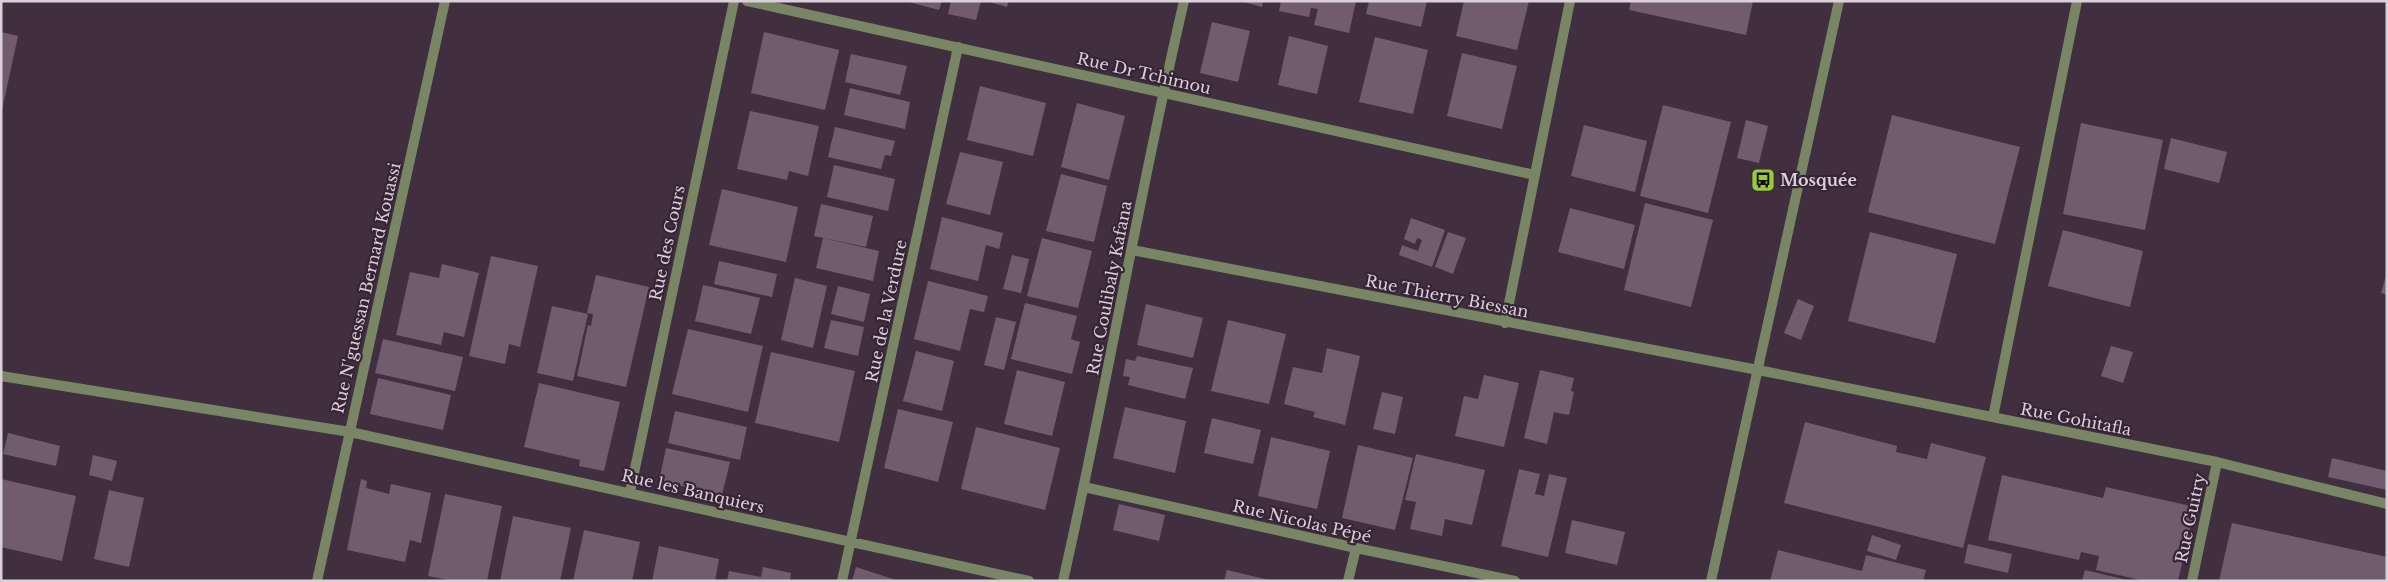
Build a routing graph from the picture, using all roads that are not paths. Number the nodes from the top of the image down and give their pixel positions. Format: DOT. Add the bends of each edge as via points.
graph roads {
  1 [pos="446,1"];
  2 [pos="734,1"];
  3 [pos="747,1"];
  4 [pos="1184,1"];
  5 [pos="1570,1"];
  6 [pos="1839,1"];
  7 [pos="2077,1"];
  8 [pos="958,47"];
  9 [pos="1163,92"];
  10 [pos="1535,176"];
  11 [pos="1132,250"];
  12 [pos="1505,323"];
  13 [pos="1758,370"];
  14 [pos="1,376"];
  15 [pos="1993,417"];
  16 [pos="350,432"];
  17 [pos="2217,462"];
  18 [pos="1084,487"];
  19 [pos="630,492"];
  20 [pos="2387,504"];
  21 [pos="850,543"];
  22 [pos="1356,548"];
  23 [pos="318,581"];
  24 [pos="842,581"];
  25 [pos="1029,581"];
  26 [pos="1063,581"];
  27 [pos="1348,581"];
  28 [pos="1515,581"];
  29 [pos="1711,581"];
  30 [pos="2192,581"];
  1 -- 16 [label="street, Rue N'guessan Bernard Kouassi"];
  2 -- 19 [label="street, Rue des Cours"];
  3 -- 8 [label="street, Rue Dr Tchimou"];
  4 -- 9 [label="street, Rue Coulibaly Kafana"];
  5 -- 10 [label="street"];
  6 -- 13 [label="street"];
  7 -- 15 [label="street"];
  8 -- 9 [label="street, Rue Dr Tchimou"];
  8 -- 21 [label="street, Rue de la Verdure"];
  9 -- 10 [label="street, Rue Dr Tchimou"];
  9 -- 11 [label="street, Rue Coulibaly Kafana"];
  10 -- 12 [label="street"];
  11 -- 12 [label="street, Rue Thierry Biessan"];
  11 -- 18 [label="street, Rue Coulibaly Kafana"];
  12 -- 13 [label="street, Rue Thierry Biessan"];
  13 -- 15 [label="street, Rue Gohitafla"];
  13 -- 29 [label="street"];
  14 -- 16 [label="street, Rue les Banquiers"];
  15 -- 17 [label="street, Rue Gohitafla"];
  16 -- 19 [label="street, Rue les Banquiers"];
  16 -- 23 [label="street, Rue N'guessan Bernard Kouassi"];
  17 -- 20 [label="street, Rue Gohitafla"];
  17 -- 30 [label="street, Rue Guitry"];
  18 -- 22 [label="street, Rue Nicolas Pépé"];
  18 -- 26 [label="street, Rue Coulibaly Kafana"];
  19 -- 21 [label="street, Rue les Banquiers"];
  21 -- 24 [label="street, Rue de la Verdure"];
  21 -- 25 [label="street, Rue les Banquiers"];
  22 -- 27 [label="street"];
  22 -- 28 [label="street, Rue Nicolas Pépé"];
}
